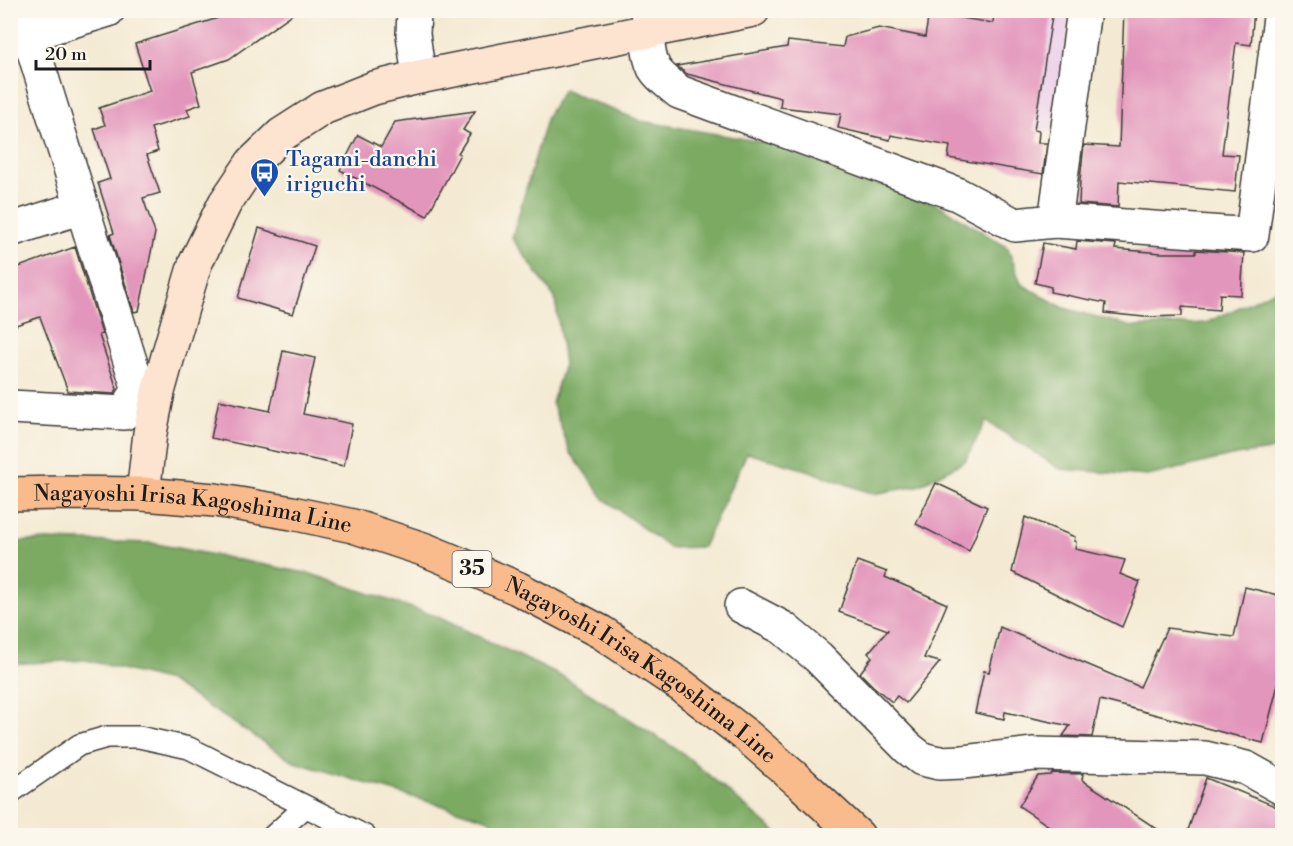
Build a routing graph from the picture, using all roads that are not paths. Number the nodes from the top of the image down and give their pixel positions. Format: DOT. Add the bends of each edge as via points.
graph roads {
  1 [pos="108,10"];
  2 [pos="414,10"];
  3 [pos="753,10"];
  4 [pos="1084,10"];
  5 [pos="1281,10"];
  6 [pos="647,22"];
  7 [pos="20,28"];
  8 [pos="419,77"];
  9 [pos="82,207"];
  10 [pos="1055,221"];
  11 [pos="10,230"];
  12 [pos="148,391"];
  13 [pos="10,407"];
  14 [pos="10,494"];
  15 [pos="143,494"];
  16 [pos="741,606"];
  17 [pos="1282,788"];
  18 [pos="10,793"];
  19 [pos="305,807"];
  20 [pos="273,836"];
  21 [pos="365,836"];
  22 [pos="858,836"];
  1 -- 7 [label="street"];
  2 -- 8 [label="street"];
  3 -- 6 [label="street"];
  4 -- 10 [label="street"];
  5 -- 10 [label="street" via="1252,235"];
  6 -- 8 [label="street"];
  6 -- 10 [label="street" via="655,70 679,92 957,194 1015,225"];
  7 -- 9 [label="street"];
  8 -- 12 [label="street" via="374,88 322,108 281,135 252,164 225,203 195,264"];
  9 -- 11 [label="street"];
  9 -- 12 [label="street"];
  12 -- 13 [label="street" via="124,414"];
  12 -- 15 [label="street" via="150,433"];
  14 -- 15 [label="main road, Nagayoshi Irisa Kagoshima Line / 35"];
  15 -- 22 [label="main road, Nagayoshi Irisa Kagoshima Line / 35" via="215,500 353,526 426,550 517,588 601,632 682,686 747,736"];
  16 -- 17 [label="street" via="783,628 818,657 921,759 963,762 1034,754 1205,758 1246,768"];
  18 -- 19 [label="lane" via="79,745 107,737 139,737 189,748"];
  19 -- 20 [label="lane"];
  19 -- 21 [label="lane"];
}
